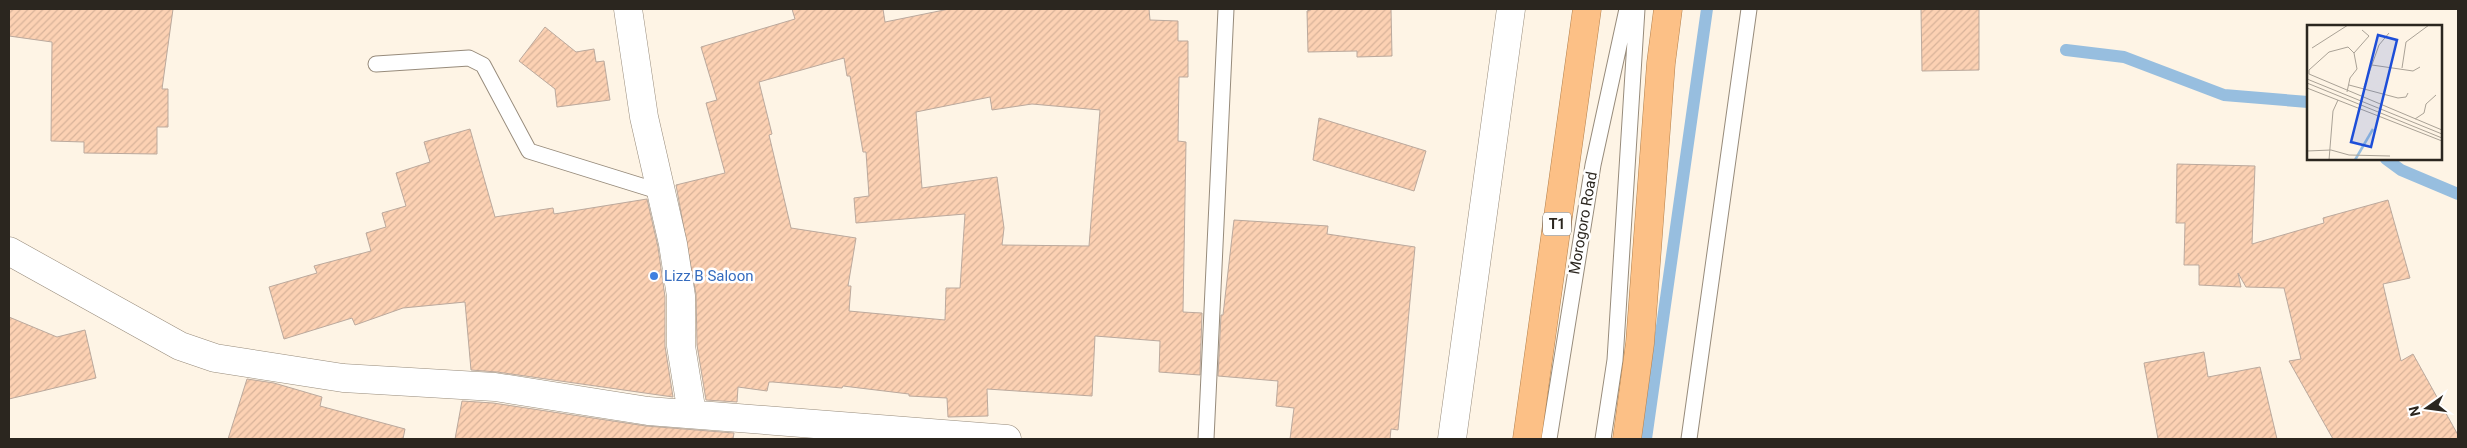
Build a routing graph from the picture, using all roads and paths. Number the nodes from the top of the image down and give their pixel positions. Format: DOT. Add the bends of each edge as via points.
graph roads {
  1 [pos="628,9"];
  2 [pos="1226,9"];
  3 [pos="1511,9"];
  4 [pos="1587,9"];
  5 [pos="1627,9"];
  6 [pos="1637,9"];
  7 [pos="1668,9"];
  8 [pos="1749,9"];
  9 [pos="376,64"];
  10 [pos="661,192"];
  11 [pos="9,251"];
  12 [pos="692,414"];
  13 [pos="1007,439"];
  14 [pos="1206,439"];
  15 [pos="1452,439"];
  16 [pos="1527,439"];
  17 [pos="1549,439"];
  18 [pos="1603,439"];
  19 [pos="1627,439"];
  20 [pos="1690,439"];
  1 -- 10 [label="street" via="644,117"];
  2 -- 14 [label="lane"];
  3 -- 15 [label="street"];
  4 -- 16 [label="highway, Morogoro Road / T1"];
  5 -- 17 [label="lane, Morogoro Road" via="1593,165"];
  6 -- 18 [label="lane" via="1615,360"];
  7 -- 19 [label="highway" via="1640,343"];
  8 -- 20 [label="lane"];
  9 -- 10 [label="lane" via="469,58 484,65 529,151"];
  10 -- 12 [label="street" via="681,296 681,346"];
  11 -- 12 [label="street" via="180,346 215,358 343,378 495,387 648,411"];
  12 -- 13 [label="street"];
}
